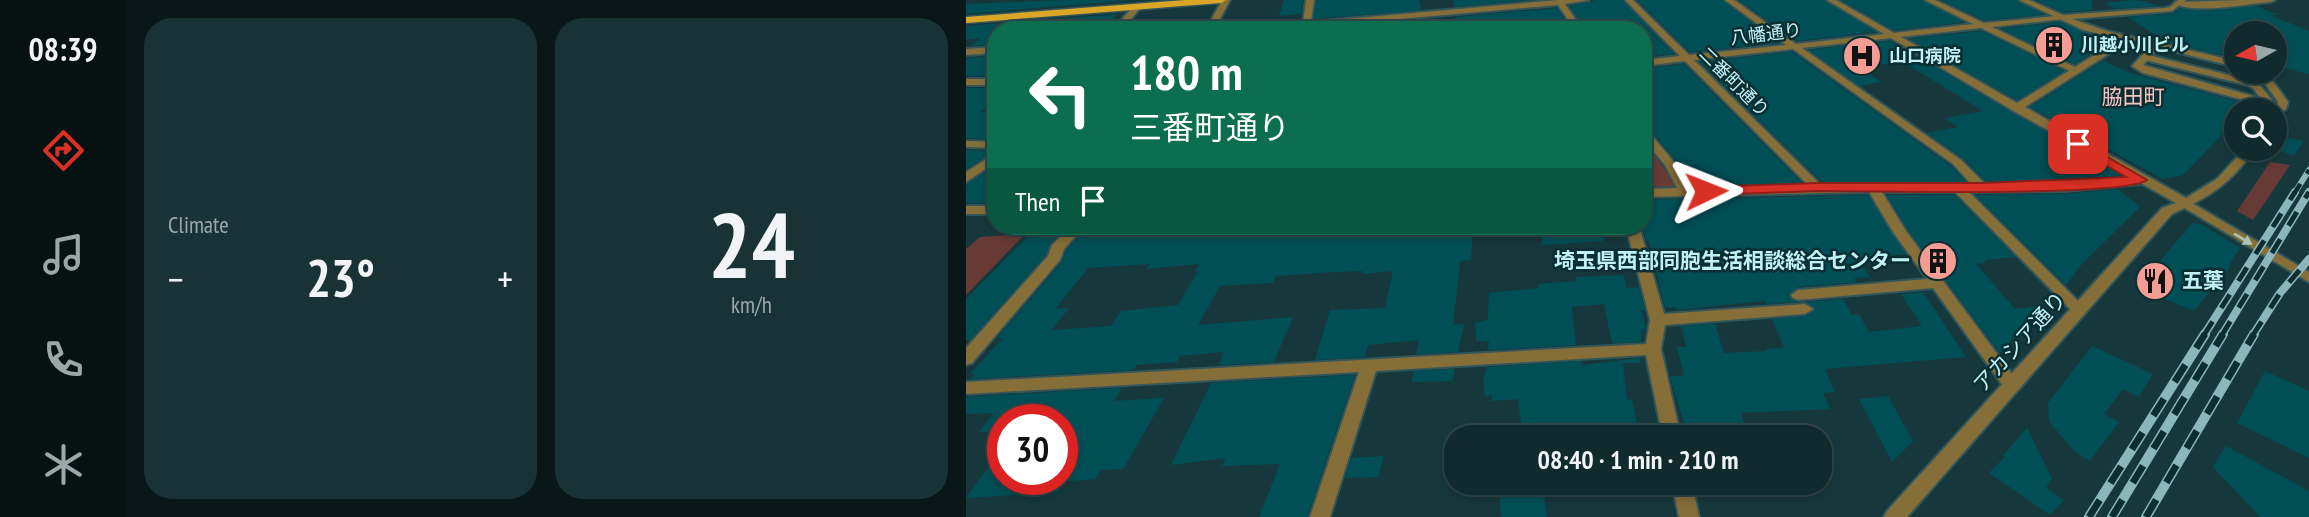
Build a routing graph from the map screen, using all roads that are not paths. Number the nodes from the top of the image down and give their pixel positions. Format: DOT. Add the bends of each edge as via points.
graph roads {
  1 [pos="1224,0"];
  2 [pos="1310,0"];
  3 [pos="1443,0"];
  4 [pos="1585,0"];
  5 [pos="1629,0"];
  6 [pos="1729,0"];
  7 [pos="1831,0"];
  8 [pos="1928,0"];
  9 [pos="2023,0"];
  10 [pos="2271,0"];
  11 [pos="2181,1"];
  12 [pos="1560,2"];
  13 [pos="1136,6"];
  14 [pos="1447,13"];
  15 [pos="2064,17"];
  16 [pos="1386,19"];
  17 [pos="966,20"];
  18 [pos="1124,21"];
  19 [pos="1214,21"];
  20 [pos="1307,21"];
  21 [pos="1366,21"];
  22 [pos="1573,21"];
  23 [pos="1650,21"];
  24 [pos="1652,23"];
  25 [pos="1980,25"];
  26 [pos="1892,36"];
  27 [pos="2126,39"];
  28 [pos="1795,47"];
  29 [pos="2177,49"];
  30 [pos="987,51"];
  31 [pos="966,52"];
  32 [pos="2146,55"];
  33 [pos="1689,59"];
  34 [pos="2224,61"];
  35 [pos="1652,62"];
  36 [pos="2076,71"];
  37 [pos="2224,71"];
  38 [pos="966,82"];
  39 [pos="987,82"];
  40 [pos="2237,98"];
  41 [pos="2265,98"];
  42 [pos="2016,108"];
  43 [pos="1652,143"];
  44 [pos="966,144"];
  45 [pos="987,145"];
  46 [pos="2240,161"];
  47 [pos="987,163"];
  48 [pos="966,178"];
  49 [pos="2140,180"];
  50 [pos="1816,187"];
  51 [pos="1873,188"];
  52 [pos="1958,188"];
  53 [pos="1982,188"];
  54 [pos="1685,191"];
  55 [pos="1652,193"];
  56 [pos="2185,203"];
  57 [pos="987,209"];
  58 [pos="966,210"];
  59 [pos="1069,235"];
  60 [pos="1634,235"];
  61 [pos="2309,278"];
  62 [pos="1937,283"];
  63 [pos="2079,310"];
  64 [pos="1658,320"];
  65 [pos="1653,349"];
  66 [pos="966,359"];
  67 [pos="1370,364"];
  68 [pos="2012,386"];
  69 [pos="966,388"];
  70 [pos="1669,425"];
  71 [pos="1684,495"];
  72 [pos="1320,517"];
  73 [pos="1689,517"];
  74 [pos="1894,517"];
  1 -- 13 [label="main road"];
  1 -- 19 [label="street"];
  2 -- 20 [label="street"];
  3 -- 14 [label="street"];
  4 -- 12 [label="street"];
  5 -- 23 [label="street, 二番町通り"];
  6 -- 28 [label="street"];
  7 -- 26 [label="street"];
  8 -- 25 [label="street"];
  9 -- 15 [label="street"];
  10 -- 11 [label="street, 八幡通り"];
  11 -- 15 [label="street, 八幡通り" via="2165,10"];
  12 -- 14 [label="street"];
  12 -- 22 [label="street"];
  13 -- 17 [label="main road"];
  13 -- 18 [label="street"];
  14 -- 16 [label="street"];
  15 -- 25 [label="street, 八幡通り"];
  15 -- 27 [label="street"];
  16 -- 21 [label="street"];
  24 -- 33 [label="street, 二番町通り"];
  25 -- 26 [label="street, 八幡通り"];
  25 -- 36 [label="street"];
  26 -- 28 [label="street, 八幡通り"];
  26 -- 42 [label="street"];
  27 -- 29 [label="street"];
  27 -- 32 [label="street" via="2147,46"];
  27 -- 36 [label="street"];
  28 -- 33 [label="street, 八幡通り"];
  28 -- 53 [label="street" via="1957,162"];
  29 -- 32 [label="street" via="2158,48"];
  29 -- 34 [label="street"];
  30 -- 31 [label="street"];
  32 -- 37 [label="street"];
  32 -- 40 [label="street" via="2137,66 2146,71"];
  32 -- 41 [label="street"];
  33 -- 35 [label="street, 八幡通り"];
  33 -- 50 [label="street, 二番町通り"];
  36 -- 42 [label="street"];
  38 -- 39 [label="street"];
  42 -- 49 [label="street"];
  43 -- 54 [label="street"];
  44 -- 45 [label="street"];
  46 -- 56 [label="street, アカシア通り" via="2213,191"];
  47 -- 48 [label="street"];
  49 -- 53 [label="street"];
  49 -- 56 [label="street"];
  50 -- 51 [label="street"];
  50 -- 54 [label="street"];
  51 -- 52 [label="street"];
  51 -- 62 [label="street"];
  52 -- 53 [label="street"];
  52 -- 63 [label="street"];
  54 -- 55 [label="street"];
  56 -- 61 [label="street, one-way"];
  56 -- 63 [label="street, アカシア通り" via="2168,211"];
  57 -- 58 [label="street"];
  59 -- 66 [label="street"];
  60 -- 64 [label="street"];
  62 -- 64 [label="street"];
  62 -- 68 [label="street"];
  63 -- 68 [label="street, アカシア通り"];
  64 -- 65 [label="street"];
  65 -- 67 [label="street"];
  65 -- 70 [label="street"];
  67 -- 69 [label="street"];
  67 -- 72 [label="street"];
  68 -- 74 [label="street, アカシア通り"];
  71 -- 73 [label="street"];
}
